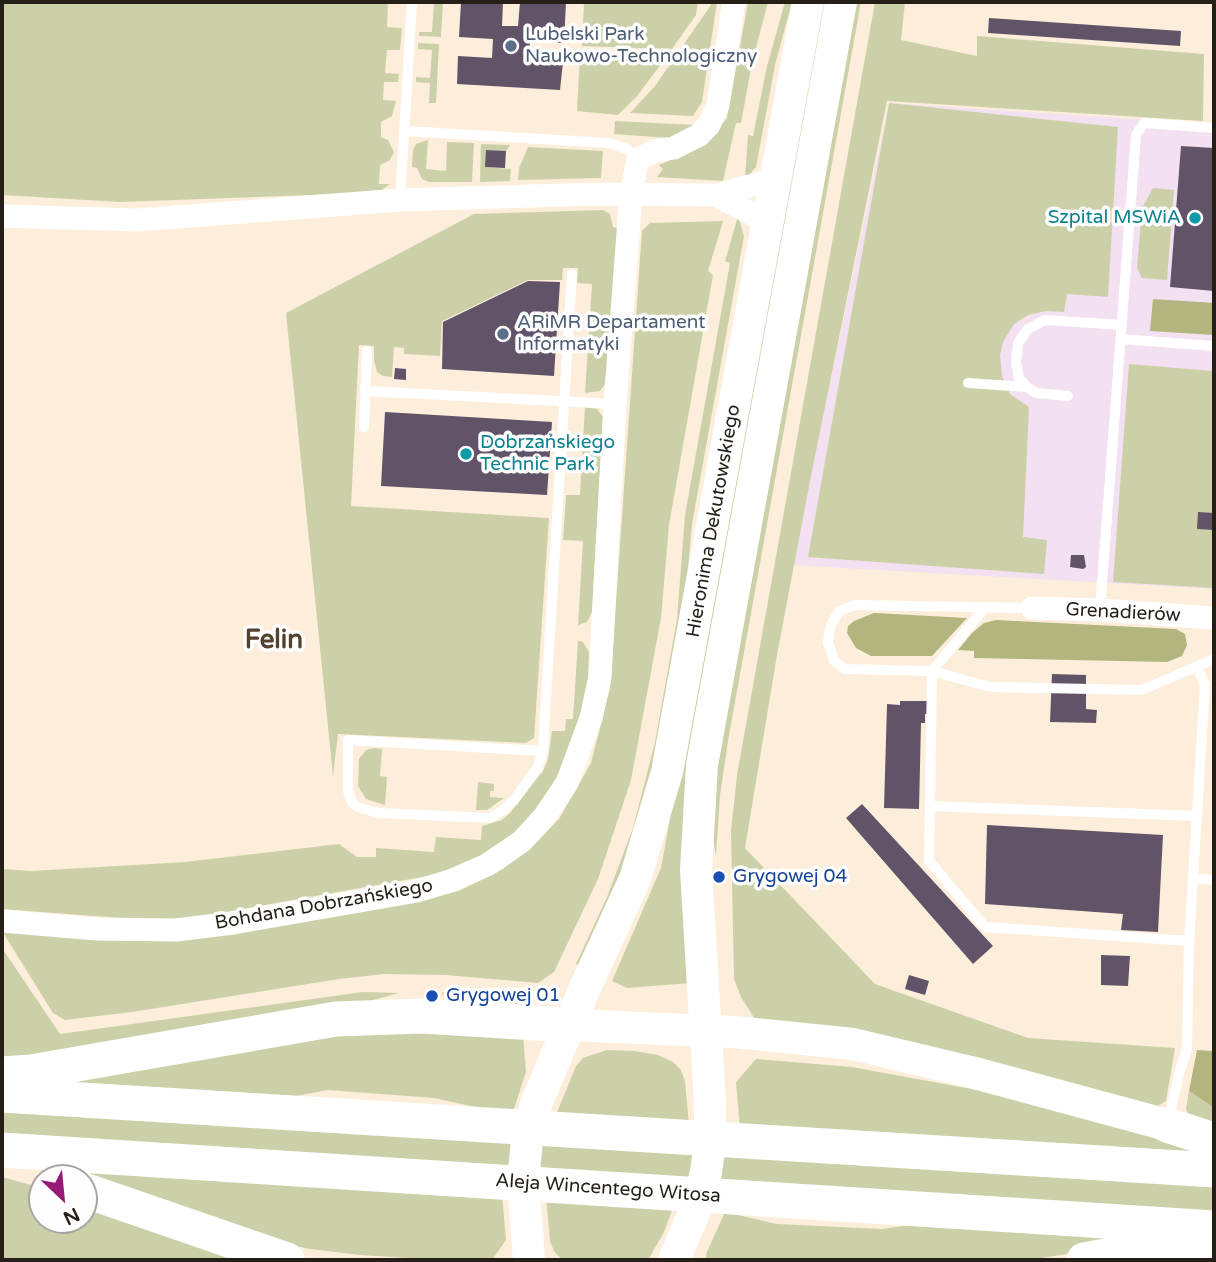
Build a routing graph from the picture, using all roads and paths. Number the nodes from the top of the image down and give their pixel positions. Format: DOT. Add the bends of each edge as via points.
graph roads {
  1 [pos="412,2"];
  2 [pos="734,2"];
  3 [pos="807,2"];
  4 [pos="841,2"];
  5 [pos="1214,128"];
  6 [pos="405,131"];
  7 [pos="638,159"];
  8 [pos="776,179"];
  9 [pos="631,194"];
  10 [pos="715,195"];
  11 [pos="400,200"];
  12 [pos="2,216"];
  13 [pos="768,222"];
  14 [pos="572,274"];
  15 [pos="1122,325"];
  16 [pos="1121,339"];
  17 [pos="1214,346"];
  18 [pos="367,351"];
  19 [pos="968,383"];
  20 [pos="1027,387"];
  21 [pos="365,391"];
  22 [pos="1068,396"];
  23 [pos="565,400"];
  24 [pos="615,404"];
  25 [pos="364,427"];
  26 [pos="985,608"];
  27 [pos="1032,608"];
  28 [pos="1100,610"];
  29 [pos="1214,618"];
  30 [pos="1214,659"];
  31 [pos="1197,667"];
  32 [pos="932,671"];
  33 [pos="1209,702"];
  34 [pos="542,751"];
  35 [pos="930,806"];
  36 [pos="1197,816"];
  37 [pos="1193,878"];
  38 [pos="1214,880"];
  39 [pos="2,921"];
  40 [pos="1189,941"];
  41 [pos="569,1025"];
  42 [pos="705,1031"];
  43 [pos="2,1074"];
  44 [pos="2,1095"];
  45 [pos="1167,1125"];
  46 [pos="1214,1140"];
  47 [pos="2,1150"];
  48 [pos="2,1166"];
  49 [pos="1214,1170"];
  50 [pos="28,1173"];
  51 [pos="98,1195"];
  52 [pos="1214,1228"];
  53 [pos="1214,1245"];
  54 [pos="287,1260"];
  55 [pos="529,1260"];
  56 [pos="674,1260"];
  57 [pos="1084,1260"];
  1 -- 6 [label="lane"];
  2 -- 7 [label="street" via="718,105 709,125 674,148"];
  3 -- 8 [label="street, Hieronima Dekutowskiego"];
  4 -- 42 [label="street, Hieronima Dekutowskiego" via="702,765 696,870"];
  5 -- 15 [label="lane" via="1144,124 1136,135"];
  6 -- 7 [label="lane" via="609,143"];
  6 -- 11 [label="lane"];
  7 -- 9 [label="street, Bohdana Dobrzańskiego"];
  8 -- 10 [label="street"];
  8 -- 13 [label="street, Hieronima Dekutowskiego"];
  9 -- 10 [label="street"];
  9 -- 11 [label="street"];
  9 -- 24 [label="street, Bohdana Dobrzańskiego"];
  10 -- 13 [label="street"];
  11 -- 12 [label="street" via="137,220"];
  13 -- 41 [label="street, Hieronima Dekutowskiego" via="667,772 635,879"];
  14 -- 23 [label="lane"];
  15 -- 16 [label="lane"];
  15 -- 20 [label="lane" via="1045,320 1028,329 1018,343 1016,362 1019,378"];
  16 -- 17 [label="lane"];
  16 -- 28 [label="lane"];
  18 -- 21 [label="lane"];
  19 -- 20 [label="lane"];
  20 -- 22 [label="lane" via="1036,393"];
  21 -- 23 [label="lane"];
  21 -- 25 [label="lane"];
  23 -- 24 [label="lane"];
  23 -- 34 [label="lane"];
  24 -- 39 [label="street, Bohdana Dobrzańskiego" via="600,677 592,718 567,783 522,841 487,864 417,891 233,923 134,931"];
  26 -- 27 [label="lane"];
  26 -- 32 [label="lane"];
  26 -- 32 [label="lane" via="855,605 839,611 828,643 834,660 844,669"];
  27 -- 28 [label="street, Grenadierów"];
  28 -- 29 [label="street, Grenadierów"];
  30 -- 31 [label="lane"];
  31 -- 32 [label="lane" via="1142,690 990,687"];
  31 -- 33 [label="lane"];
  32 -- 35 [label="lane"];
  33 -- 36 [label="lane"];
  34 -- 34 [label="lane" via="538,767 514,800 490,818 379,813 357,807 348,791 348,740"];
  35 -- 36 [label="lane"];
  35 -- 40 [label="lane" via="929,862 985,926"];
  36 -- 37 [label="lane"];
  37 -- 38 [label="lane"];
  37 -- 40 [label="lane"];
  40 -- 45 [label="lane" via="1187,1049"];
  41 -- 42 [label="street"];
  41 -- 43 [label="main road" via="422,1016 346,1018"];
  41 -- 55 [label="street, Hieronima Dekutowskiego" via="539,1094 527,1141 523,1202"];
  42 -- 45 [label="street" via="864,1046"];
  42 -- 56 [label="street, Hieronima Dekutowskiego" via="709,1153 697,1206"];
  44 -- 49 [label="main road"];
  45 -- 46 [label="main road"];
  47 -- 52 [label="main road, Aleja Wincentego Witosa"];
  48 -- 50 [label="main road"];
  51 -- 54 [label="main road"];
  53 -- 57 [label="main road" via="1154,1248"];
}
